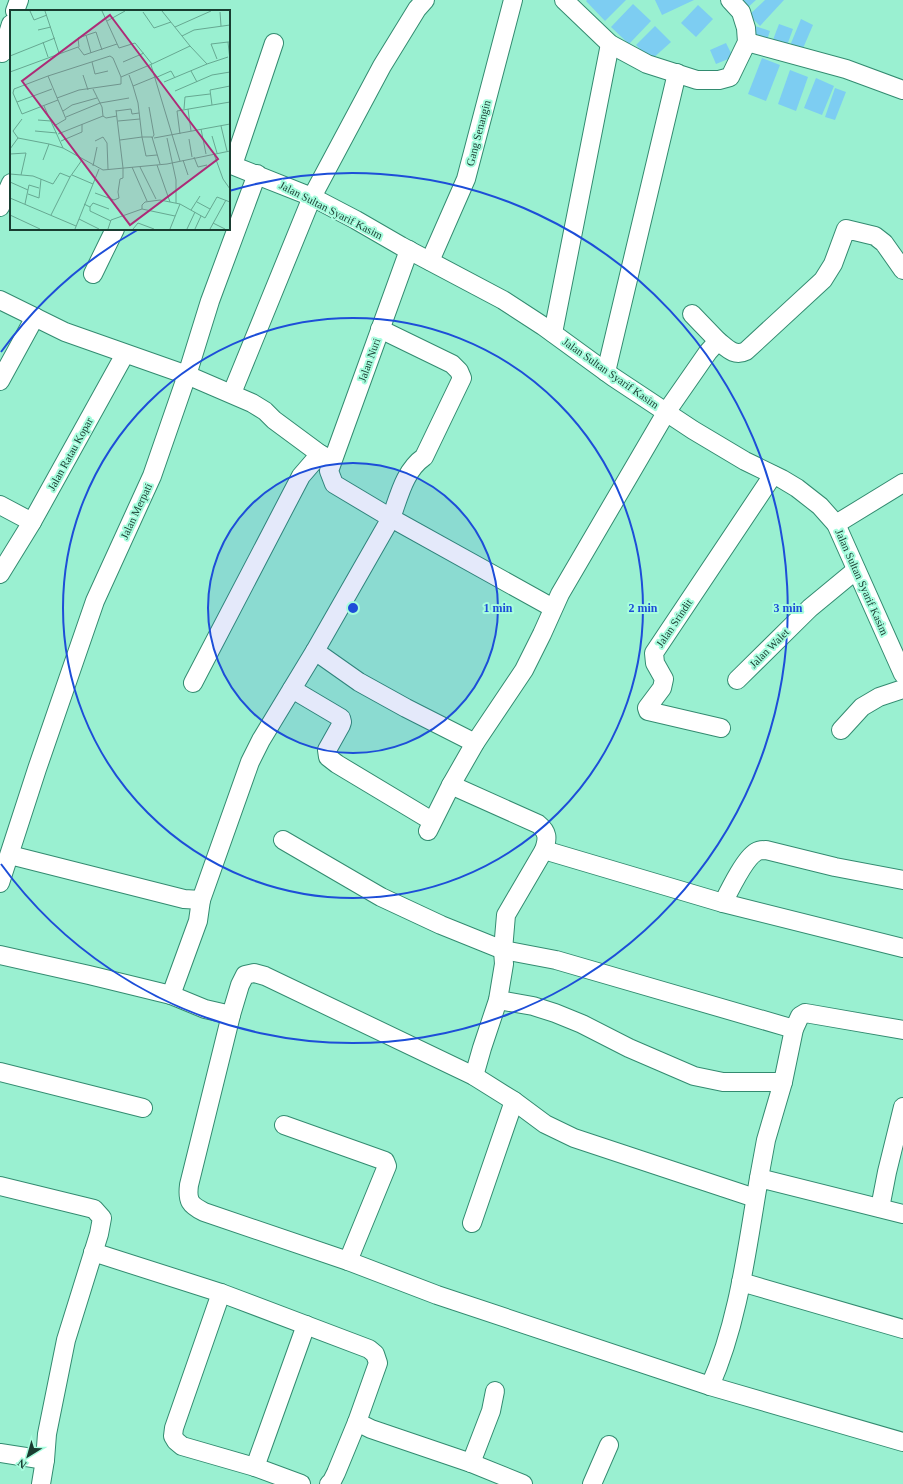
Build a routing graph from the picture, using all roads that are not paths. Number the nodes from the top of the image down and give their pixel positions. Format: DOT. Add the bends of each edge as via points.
graph roads {
  1 [pos="19,0"];
  2 [pos="425,0"];
  3 [pos="513,0"];
  4 [pos="564,0"];
  5 [pos="730,0"];
  6 [pos="15,10"];
  7 [pos="10,28"];
  8 [pos="747,42"];
  9 [pos="274,43"];
  10 [pos="610,44"];
  11 [pos="4,55"];
  12 [pos="677,73"];
  13 [pos="903,90"];
  14 [pos="231,164"];
  15 [pos="257,174"];
  16 [pos="10,185"];
  17 [pos="312,198"];
  18 [pos="0,207"];
  19 [pos="115,230"];
  20 [pos="409,250"];
  21 [pos="430,261"];
  22 [pos="903,270"];
  23 [pos="93,274"];
  24 [pos="0,300"];
  25 [pos="692,314"];
  26 [pos="35,317"];
  27 [pos="380,329"];
  28 [pos="553,333"];
  29 [pos="718,341"];
  30 [pos="125,354"];
  31 [pos="606,372"];
  32 [pos="187,375"];
  33 [pos="0,381"];
  34 [pos="232,393"];
  35 [pos="666,411"];
  36 [pos="327,461"];
  37 [pos="773,475"];
  38 [pos="903,484"];
  39 [pos="0,505"];
  40 [pos="390,518"];
  41 [pos="32,522"];
  42 [pos="836,524"];
  43 [pos="856,570"];
  44 [pos="0,574"];
  45 [pos="553,608"];
  46 [pos="315,652"];
  47 [pos="902,670"];
  48 [pos="737,680"];
  49 [pos="193,683"];
  50 [pos="292,689"];
  51 [pos="903,689"];
  52 [pos="721,728"];
  53 [pos="841,730"];
  54 [pos="476,743"];
  55 [pos="451,785"];
  56 [pos="283,840"];
  57 [pos="7,849"];
  58 [pos="544,850"];
  59 [pos="903,880"];
  60 [pos="0,882"];
  61 [pos="201,900"];
  62 [pos="723,904"];
  63 [pos="903,948"];
  64 [pos="503,950"];
  65 [pos="0,955"];
  66 [pos="171,995"];
  67 [pos="498,1000"];
  68 [pos="231,1015"];
  69 [pos="794,1029"];
  70 [pos="903,1030"];
  71 [pos="0,1072"];
  72 [pos="474,1076"];
  73 [pos="783,1082"];
  74 [pos="514,1101"];
  75 [pos="903,1107"];
  76 [pos="143,1108"];
  77 [pos="284,1125"];
  78 [pos="759,1178"];
  79 [pos="0,1186"];
  80 [pos="755,1198"];
  81 [pos="880,1208"];
  82 [pos="903,1214"];
  83 [pos="472,1222"];
  84 [pos="93,1252"];
  85 [pos="348,1261"];
  86 [pos="741,1282"];
  87 [pos="221,1293"];
  88 [pos="306,1324"];
  89 [pos="903,1329"];
  90 [pos="710,1386"];
  91 [pos="495,1391"];
  92 [pos="357,1422"];
  93 [pos="903,1442"];
  94 [pos="609,1445"];
  95 [pos="0,1453"];
  96 [pos="45,1460"];
  97 [pos="471,1463"];
  98 [pos="255,1467"];
  99 [pos="41,1484"];
  100 [pos="301,1484"];
  101 [pos="329,1484"];
  102 [pos="522,1484"];
  103 [pos="592,1484"];
  1 -- 6 [label="street"];
  2 -- 17 [label="street" via="382,66"];
  3 -- 21 [label="street, Gang Senangin" via="466,179"];
  4 -- 10 [label="street"];
  5 -- 8 [label="street" via="741,12"];
  7 -- 11 [label="street"];
  8 -- 12 [label="street" via="730,77 697,80"];
  8 -- 13 [label="street" via="846,69"];
  9 -- 14 [label="street"];
  10 -- 12 [label="street" via="647,64"];
  10 -- 28 [label="street"];
  12 -- 31 [label="street"];
  14 -- 15 [label="street, Jalan Sultan Syarif Kasim"];
  15 -- 17 [label="street, Jalan Sultan Syarif Kasim"];
  15 -- 32 [label="street, Jalan Merpati" via="210,301"];
  16 -- 18 [label="street"];
  17 -- 20 [label="street, Jalan Sultan Syarif Kasim"];
  17 -- 34 [label="street"];
  19 -- 23 [label="street"];
  20 -- 21 [label="street, Jalan Sultan Syarif Kasim"];
  20 -- 27 [label="street, Jalan Nuri"];
  21 -- 28 [label="street, Jalan Sultan Syarif Kasim" via="503,300"];
  22 -- 29 [label="street" via="884,243 875,236 846,229 833,264 823,280 746,350 733,352"];
  24 -- 26 [label="street"];
  25 -- 29 [label="street"];
  26 -- 30 [label="street" via="66,332"];
  26 -- 33 [label="street"];
  27 -- 36 [label="street, Jalan Nuri"];
  27 -- 40 [label="street" via="437,355 459,370 462,378 424,457 415,463 408,473"];
  28 -- 31 [label="street, Jalan Sultan Syarif Kasim"];
  29 -- 35 [label="street"];
  30 -- 32 [label="street"];
  30 -- 41 [label="street, Jalan Ratau Kopar"];
  31 -- 35 [label="street, Jalan Sultan Syarif Kasim"];
  32 -- 34 [label="street"];
  32 -- 57 [label="street, Jalan Merpati" via="152,476 95,601"];
  34 -- 36 [label="street" via="265,410 274,420"];
  35 -- 37 [label="street, Jalan Sultan Syarif Kasim" via="745,462"];
  35 -- 45 [label="street"];
  36 -- 40 [label="street" via="334,484"];
  36 -- 49 [label="street" via="301,476"];
  37 -- 42 [label="street, Jalan Sultan Syarif Kasim" via="820,506"];
  37 -- 52 [label="street, Jalan Srindit" via="654,653 655,663 664,679 662,688 647,708 648,711"];
  38 -- 42 [label="street"];
  39 -- 41 [label="street"];
  40 -- 45 [label="street"];
  40 -- 46 [label="street"];
  41 -- 44 [label="street, Jalan Ratau Kopar"];
  42 -- 43 [label="street, Jalan Sultan Syarif Kasim"];
  43 -- 47 [label="street, Jalan Sultan Syarif Kasim"];
  43 -- 48 [label="street, Jalan Walet" via="810,608"];
  45 -- 54 [label="street" via="524,670"];
  46 -- 50 [label="street"];
  46 -- 54 [label="street" via="359,682"];
  50 -- 55 [label="street" via="341,718 341,725 327,750 328,758 430,826"];
  50 -- 61 [label="street" via="250,762"];
  51 -- 53 [label="street" via="879,697 862,707"];
  54 -- 55 [label="street"];
  55 -- 58 [label="street" via="538,824 547,835"];
  56 -- 64 [label="street" via="382,896 441,925"];
  57 -- 60 [label="street, Jalan Merpati"];
  57 -- 61 [label="street" via="184,899"];
  58 -- 62 [label="street"];
  58 -- 64 [label="street" via="506,915"];
  59 -- 62 [label="street" via="760,850 747,862"];
  61 -- 66 [label="street" via="198,921"];
  62 -- 63 [label="street"];
  64 -- 67 [label="street" via="504,964"];
  64 -- 69 [label="street" via="556,960"];
  65 -- 66 [label="street"];
  66 -- 68 [label="street" via="205,1009"];
  67 -- 72 [label="street"];
  67 -- 73 [label="street" via="555,1013 694,1076 723,1082"];
  68 -- 72 [label="street" via="240,984 245,975 254,973"];
  68 -- 85 [label="street" via="189,1186 190,1201 195,1208 204,1212"];
  69 -- 70 [label="street" via="800,1016 805,1013"];
  69 -- 73 [label="street"];
  71 -- 76 [label="street"];
  72 -- 74 [label="street"];
  73 -- 78 [label="street" via="766,1140"];
  74 -- 80 [label="street" via="545,1124 574,1138"];
  74 -- 83 [label="street"];
  75 -- 81 [label="street"];
  77 -- 85 [label="street" via="385,1161 387,1164"];
  78 -- 80 [label="street"];
  78 -- 81 [label="street"];
  79 -- 84 [label="street" via="94,1209 102,1218 100,1234"];
  80 -- 86 [label="street"];
  81 -- 82 [label="street"];
  84 -- 87 [label="street"];
  84 -- 96 [label="street" via="66,1340 47,1434"];
  85 -- 90 [label="street" via="437,1295"];
  86 -- 89 [label="street"];
  86 -- 90 [label="street" via="724,1352"];
  87 -- 88 [label="street"];
  87 -- 98 [label="street" via="173,1436 182,1446"];
  88 -- 92 [label="street" via="369,1349 375,1354 378,1364"];
  88 -- 98 [label="street"];
  90 -- 93 [label="street"];
  91 -- 97 [label="street" via="492,1411"];
  92 -- 97 [label="street"];
  92 -- 101 [label="street"];
  94 -- 103 [label="street"];
  95 -- 96 [label="street"];
  96 -- 99 [label="street"];
  97 -- 102 [label="street"];
  98 -- 100 [label="street"];
}
